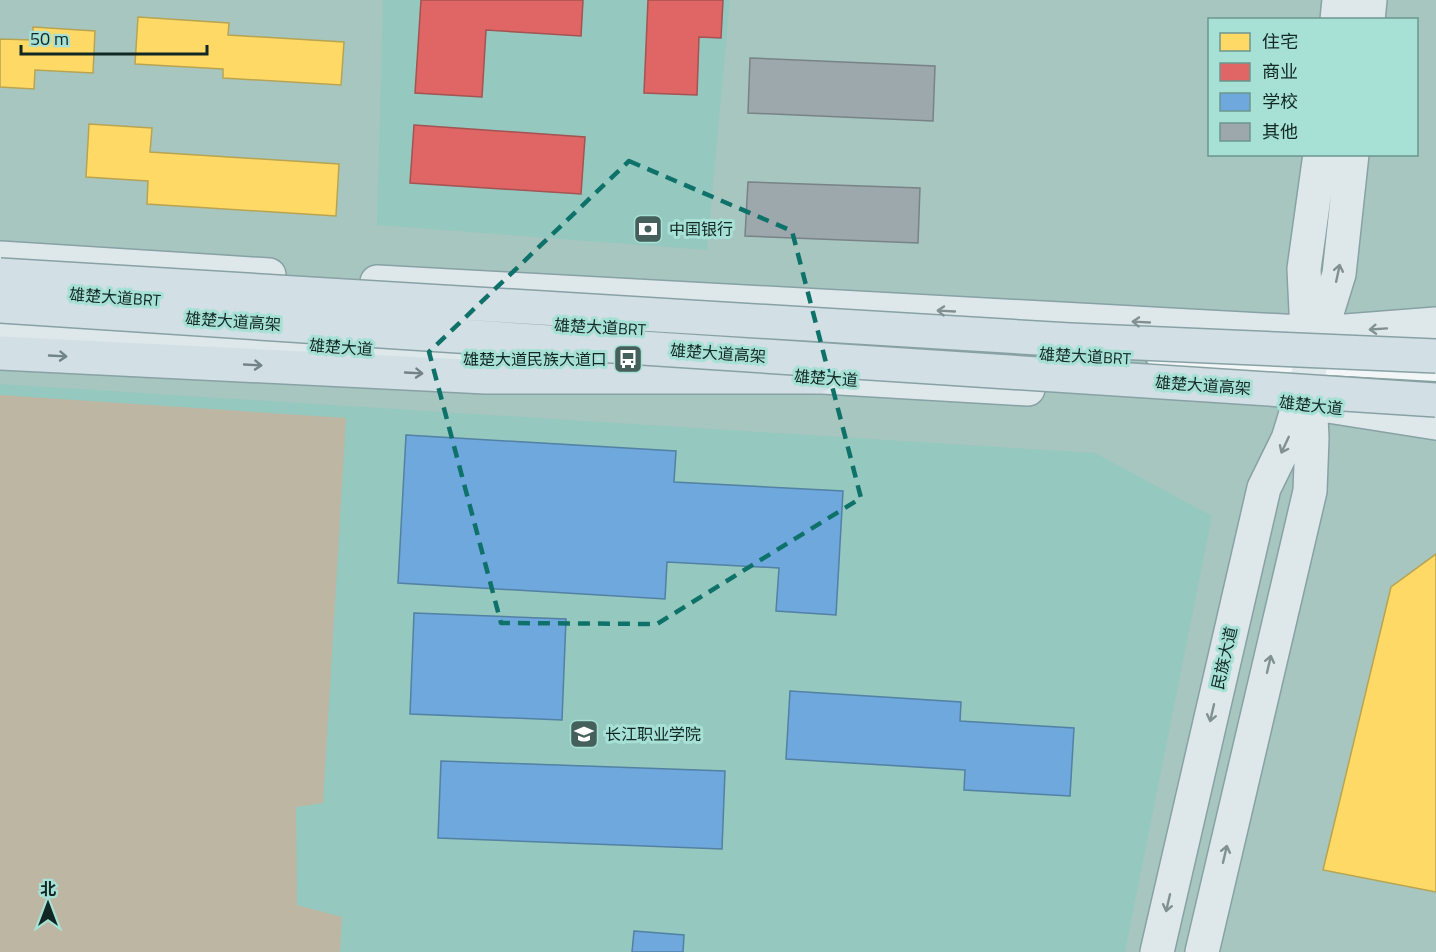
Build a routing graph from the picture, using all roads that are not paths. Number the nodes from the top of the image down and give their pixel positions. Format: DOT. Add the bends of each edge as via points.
graph roads {
  1 [pos="1339,0"];
  2 [pos="1370,0"];
  3 [pos="1337,18"];
  4 [pos="1368,18"];
  5 [pos="1320,156"];
  6 [pos="1352,156"];
  7 [pos="0,258"];
  8 [pos="0,274"];
  9 [pos="0,306"];
  10 [pos="0,324"];
  11 [pos="1436,324"];
  12 [pos="1313,332"];
  13 [pos="0,353"];
  14 [pos="1436,356"];
  15 [pos="1141,359"];
  16 [pos="1308,369"];
  17 [pos="1436,376"];
  18 [pos="817,377"];
  19 [pos="1436,400"];
  20 [pos="1304,403"];
  21 [pos="1436,423"];
  22 [pos="1157,952"];
  23 [pos="1202,952"];
  1 -- 3 [label="main road"];
  2 -- 4 [label="main road"];
  5 -- 12 [label="main road, 民族大道" via="1304,269"];
  12 -- 6 [label="main road, 民族大道, one-way" via="1339,274"];
  12 -- 7 [label="main road, one-way"];
  8 -- 14 [label="highway, 雄楚大道高架, bridge" via="1070,340"];
  9 -- 19 [label="highway, 雄楚大道高架, bridge"];
  10 -- 18 [label="main road, 雄楚大道"];
  11 -- 12 [label="main road, one-way"];
  12 -- 16 [label="main road, 民族大道"];
  13 -- 18 [label="highway, one-way" via="486,377"];
  15 -- 16 [label="lane, 雄楚大道BRT"];
  16 -- 17 [label="lane, 雄楚大道BRT"];
  16 -- 20 [label="main road, 民族大道"];
  18 -- 20 [label="main road, 雄楚大道"];
  20 -- 21 [label="main road, 雄楚大道"];
  20 -- 22 [label="main road, 民族大道, one-way" via="1264,488"];
  23 -- 20 [label="main road, 民族大道, one-way" via="1310,491"];
}
